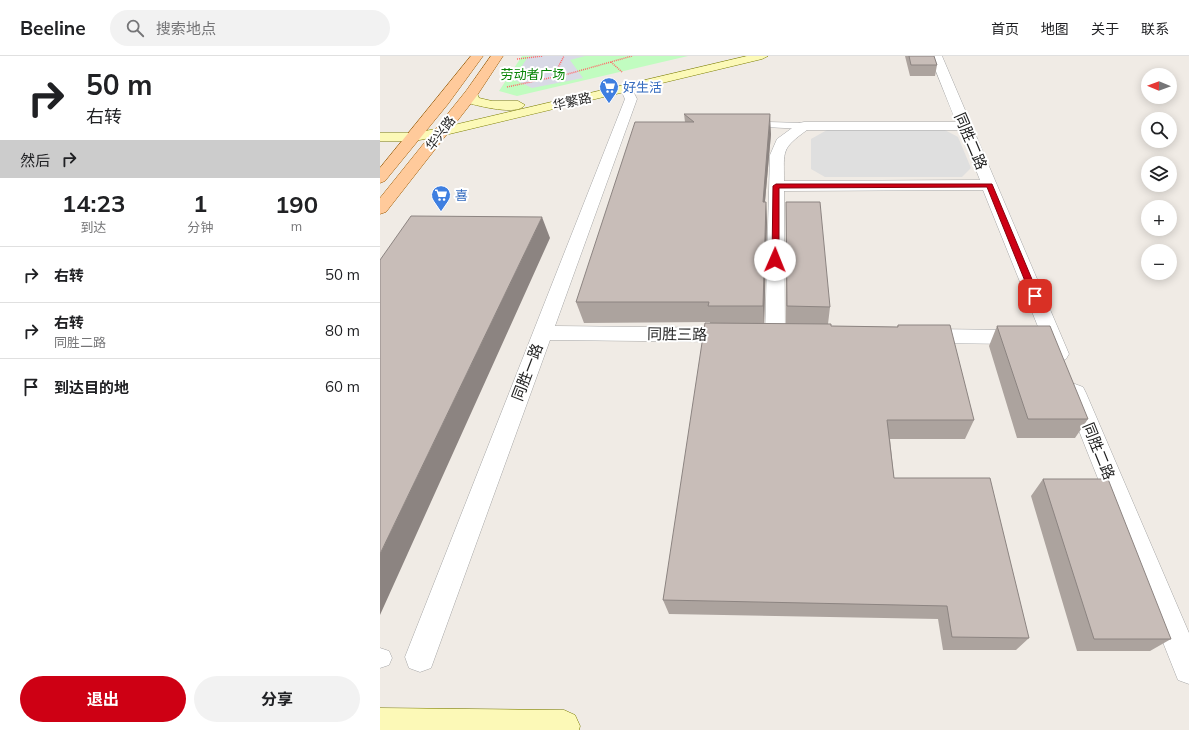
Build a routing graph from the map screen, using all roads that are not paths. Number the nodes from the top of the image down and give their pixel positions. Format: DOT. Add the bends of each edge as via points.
graph roads {
  1 [pos="477,56"];
  2 [pos="497,56"];
  3 [pos="734,56"];
  4 [pos="762,56"];
  5 [pos="936,56"];
  6 [pos="624,80"];
  7 [pos="471,94"];
  8 [pos="524,105"];
  9 [pos="768,125"];
  10 [pos="804,126"];
  11 [pos="964,126"];
  12 [pos="380,127"];
  13 [pos="445,127"];
  14 [pos="418,131"];
  15 [pos="380,138"];
  16 [pos="380,178"];
  17 [pos="776,186"];
  18 [pos="989,186"];
  19 [pos="380,209"];
  20 [pos="542,333"];
  21 [pos="902,336"];
  22 [pos="1053,338"];
  23 [pos="420,657"];
  24 [pos="1189,669"];
  25 [pos="380,724"];
  26 [pos="564,726"];
  1 -- 14 [label="main road, 华兴路"];
  2 -- 7 [label="main road, 华兴路"];
  3 -- 8 [label="main road, 华繁路"];
  4 -- 6 [label="main road, 华繁路"];
  5 -- 11 [label="street, 同胜二路"];
  6 -- 13 [label="main road, 华繁路"];
  6 -- 20 [label="street, 同胜一路" via="631,96 629,106"];
  7 -- 8 [label="main road" via="473,100 483,104"];
  7 -- 13 [label="main road, 华兴路"];
  8 -- 13 [label="main road, 华繁路"];
  9 -- 10 [label="lane"];
  10 -- 11 [label="street"];
  10 -- 17 [label="street" via="789,136 778,149"];
  11 -- 18 [label="street, 同胜二路"];
  12 -- 14 [label="main road, 华繁路"];
  13 -- 14 [label="main road, 华繁路"];
  13 -- 19 [label="main road, 华兴路"];
  14 -- 15 [label="main road, 华繁路"];
  14 -- 16 [label="main road, 华兴路"];
  17 -- 18 [label="street"];
  17 -- 20 [label="street, 同胜三路" via="769,335"];
  18 -- 22 [label="street, 同胜二路"];
  20 -- 23 [label="street, 同胜一路"];
  21 -- 22 [label="street"];
  22 -- 24 [label="street, 同胜二路"];
  25 -- 26 [label="main road"];
}
